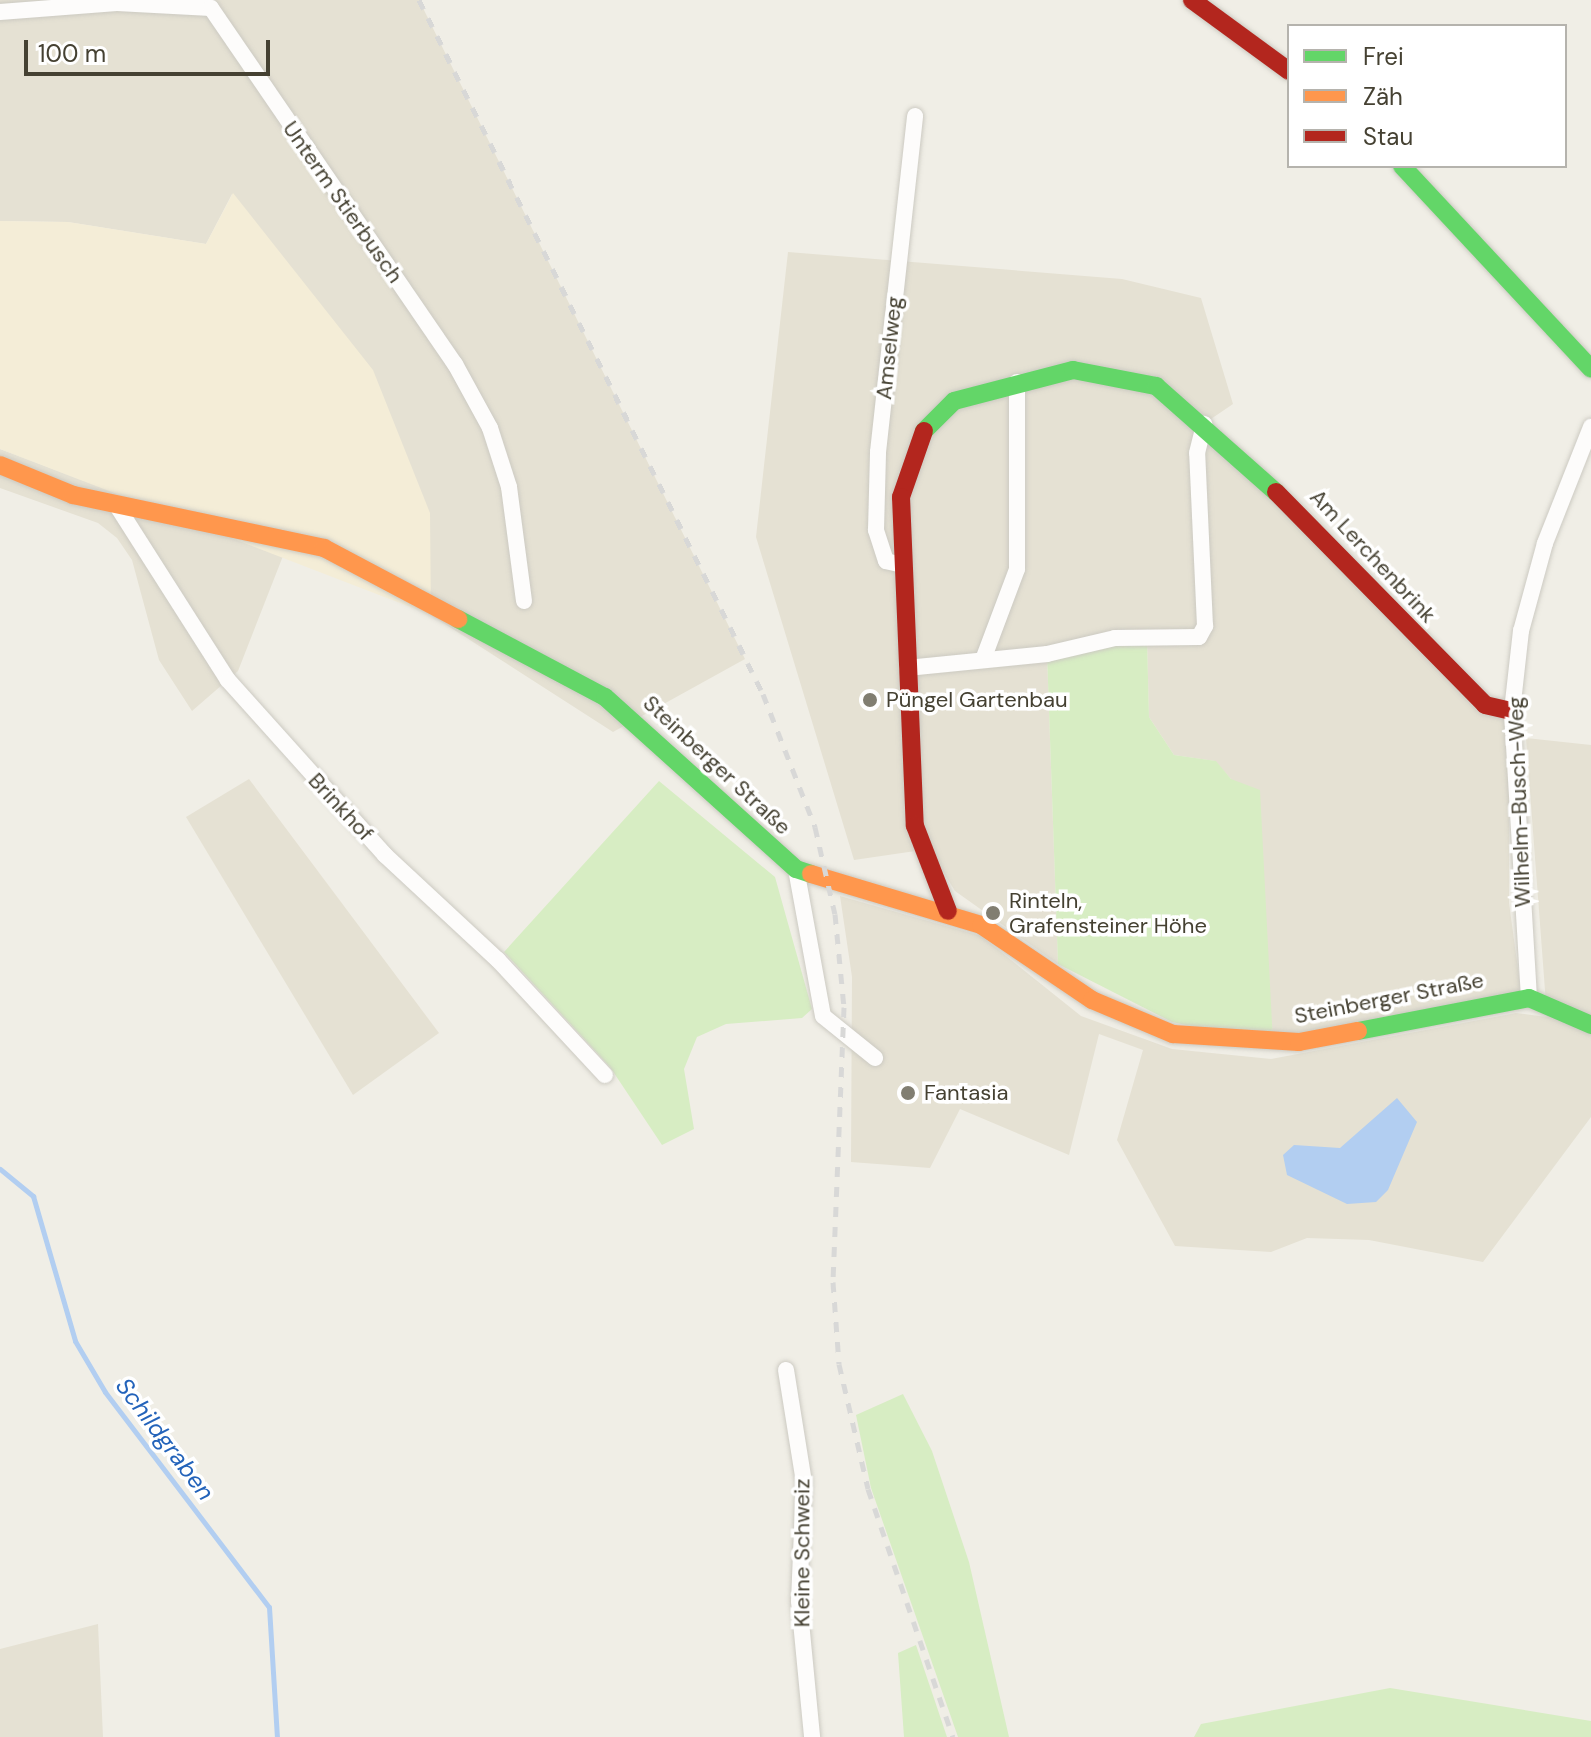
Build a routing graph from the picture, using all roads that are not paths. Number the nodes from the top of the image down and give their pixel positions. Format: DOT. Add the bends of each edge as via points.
graph roads {
  1 [pos="1192,0"];
  2 [pos="210,4"];
  3 [pos="0,12"];
  4 [pos="1287,70"];
  5 [pos="915,116"];
  6 [pos="1404,168"];
  7 [pos="1591,369"];
  8 [pos="1017,382"];
  9 [pos="1204,424"];
  10 [pos="1591,427"];
  11 [pos="0,465"];
  12 [pos="117,506"];
  13 [pos="903,565"];
  14 [pos="524,601"];
  15 [pos="984,657"];
  16 [pos="907,668"];
  17 [pos="1512,711"];
  18 [pos="796,869"];
  19 [pos="948,911"];
  20 [pos="1529,998"];
  21 [pos="1591,1025"];
  22 [pos="875,1058"];
  23 [pos="605,1075"];
  24 [pos="786,1370"];
  25 [pos="812,1737"];
  1 -- 4 [label="street"];
  2 -- 3 [label="street, Unterm Stierbusch" via="117,3"];
  2 -- 14 [label="street, Unterm Stierbusch" via="455,364 490,428 509,487"];
  5 -- 13 [label="street, Amselweg" via="878,452 876,530 886,561"];
  6 -- 7 [label="street"];
  8 -- 9 [label="street, Am Lerchenbrink" via="1073,370 1115,376 1156,386"];
  8 -- 13 [label="street, Am Lerchenbrink" via="954,401 921,435 901,497"];
  8 -- 15 [label="street" via="1017,569"];
  9 -- 15 [label="street" via="1197,453 1205,626 1199,637 1115,638 1047,654"];
  9 -- 17 [label="street, Am Lerchenbrink" via="1317,528 1485,705"];
  10 -- 17 [label="street, Wilhelm-Busch-Weg" via="1545,543 1521,631"];
  11 -- 12 [label="street, Steinberger Straße"];
  12 -- 18 [label="street, Steinberger Straße" via="324,548 548,663 636,721"];
  12 -- 23 [label="street, Brinkhof" via="191,627 258,715"];
  13 -- 16 [label="street, Am Lerchenbrink"];
  15 -- 16 [label="street"];
  16 -- 19 [label="street, Am Lerchenbrink" via="915,826"];
  17 -- 20 [label="street, Wilhelm-Busch-Weg"];
  18 -- 19 [label="street, Steinberger Straße"];
  18 -- 22 [label="street" via="823,1016"];
  19 -- 20 [label="street, Steinberger Straße" via="1130,1019 1218,1042 1299,1042"];
  20 -- 21 [label="street, Steinberger Straße" via="1569,1009"];
  24 -- 25 [label="street, Kleine Schweiz" via="804,1482 799,1601"];
}
